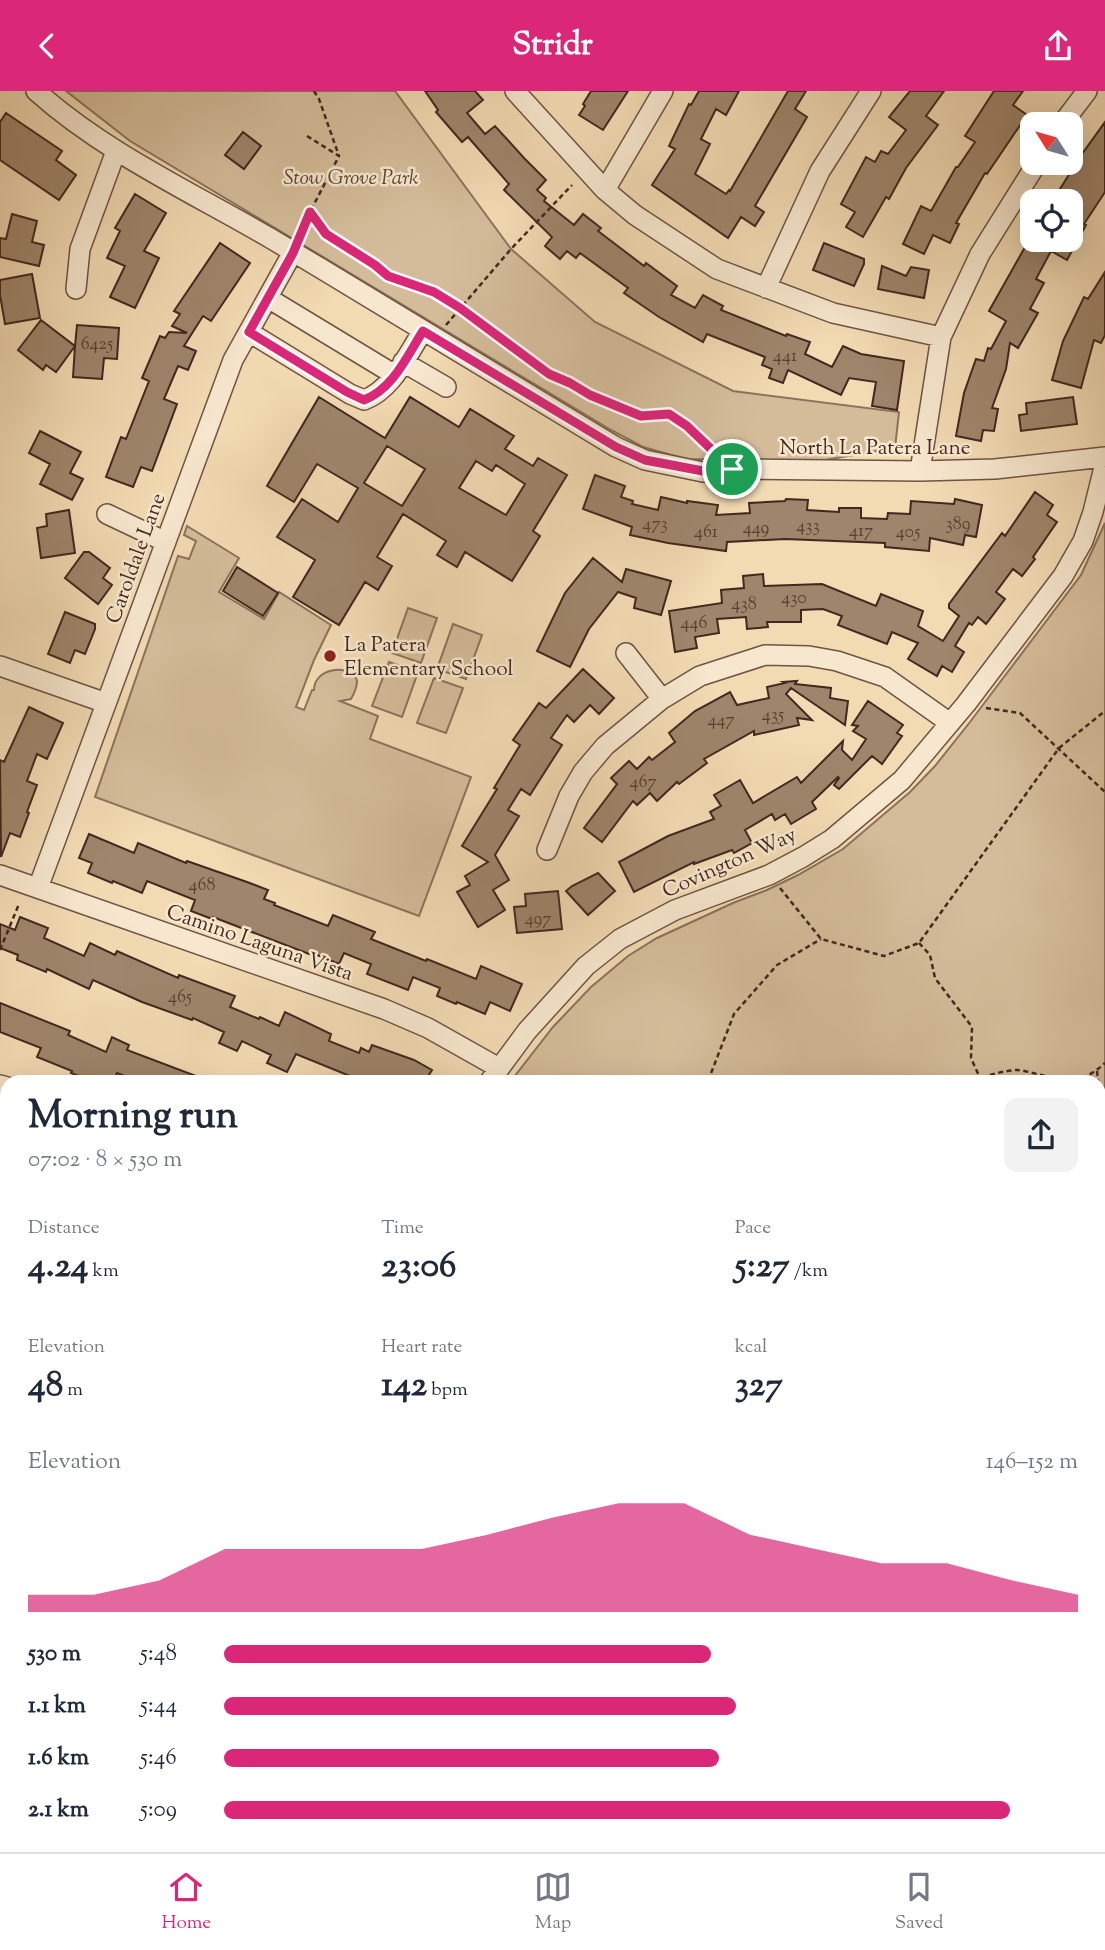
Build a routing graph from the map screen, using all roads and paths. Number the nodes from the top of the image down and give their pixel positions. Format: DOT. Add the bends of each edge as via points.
graph roads {
  1 [pos="36,91"];
  2 [pos="314,91"];
  3 [pos="515,91"];
  4 [pos="663,91"];
  5 [pos="870,91"];
  6 [pos="1087,91"];
  7 [pos="1071,112"];
  8 [pos="307,136"];
  9 [pos="116,151"];
  10 [pos="339,156"];
  11 [pos="1029,175"];
  12 [pos="572,185"];
  13 [pos="605,190"];
  14 [pos="310,212"];
  15 [pos="293,253"];
  16 [pos="766,288"];
  17 [pos="76,289"];
  18 [pos="268,298"];
  19 [pos="460,308"];
  20 [pos="249,332"];
  21 [pos="429,335"];
  22 [pos="941,337"];
  23 [pos="399,368"];
  24 [pos="446,387"];
  25 [pos="1105,457"];
  26 [pos="1105,463"];
  27 [pos="732,469"];
  28 [pos="920,471"];
  29 [pos="107,515"];
  30 [pos="166,542"];
  31 [pos="626,653"];
  32 [pos="0,666"];
  33 [pos="662,699"];
  34 [pos="106,703"];
  35 [pos="966,704"];
  36 [pos="1105,711"];
  37 [pos="950,723"];
  38 [pos="1059,748"];
  39 [pos="1105,792"];
  40 [pos="547,850"];
  41 [pos="0,875"];
  42 [pos="769,875"];
  43 [pos="38,888"];
  44 [pos="19,904"];
  45 [pos="821,939"];
  46 [pos="919,943"];
  47 [pos="0,950"];
  48 [pos="1105,1063"];
  49 [pos="1097,1071"];
  50 [pos="495,1075"];
  51 [pos="710,1075"];
  52 [pos="979,1075"];
  53 [pos="994,1075"];
  54 [pos="1040,1075"];
  55 [pos="1089,1075"];
  56 [pos="1097,1075"];
  1 -- 9 [label="street, North La Patera Lane"];
  2 -- 10 [label="path"];
  3 -- 13 [label="street"];
  4 -- 13 [label="street"];
  5 -- 16 [label="street" via="820,171"];
  6 -- 7 [label="street"];
  8 -- 10 [label="path"];
  9 -- 15 [label="street, North La Patera Lane"];
  9 -- 17 [label="street" via="80,249"];
  10 -- 14 [label="path"];
  11 -- 22 [label="street" via="980,254"];
  12 -- 19 [label="path"];
  13 -- 16 [label="street" via="717,269"];
  14 -- 15 [label="path"];
  14 -- 19 [label="path" via="326,234 388,276 434,292"];
  15 -- 18 [label="street, Caroldale Lane"];
  15 -- 21 [label="street, North La Patera Lane"];
  16 -- 22 [label="street" via="833,313"];
  18 -- 20 [label="street, Caroldale Lane"];
  18 -- 23 [label="street"];
  19 -- 21 [label="path"];
  19 -- 27 [label="path" via="549,374 590,395 641,416 669,414"];
  20 -- 23 [label="street" via="364,400 389,384"];
  20 -- 30 [label="street, Caroldale Lane" via="233,359"];
  21 -- 23 [label="street"];
  21 -- 27 [label="street, North La Patera Lane" via="645,460 703,471"];
  22 -- 28 [label="street"];
  23 -- 24 [label="street"];
  25 -- 28 [label="street, North La Patera Lane" via="995,469"];
  26 -- 35 [label="street, Covington Way" via="1094,512 1063,576"];
  27 -- 28 [label="street, North La Patera Lane"];
  29 -- 30 [label="street"];
  30 -- 34 [label="street, Caroldale Lane"];
  31 -- 33 [label="street"];
  32 -- 34 [label="street"];
  33 -- 37 [label="street" via="700,675 765,655 809,656 885,677"];
  33 -- 40 [label="street" via="605,746 583,772"];
  34 -- 43 [label="street, Caroldale Lane"];
  35 -- 37 [label="street, Covington Way"];
  35 -- 38 [label="path" via="1020,713"];
  36 -- 38 [label="path"];
  37 -- 42 [label="street, Covington Way" via="902,780 869,809 832,839"];
  38 -- 39 [label="path"];
  38 -- 46 [label="path"];
  41 -- 43 [label="street, Camino Laguna Vista"];
  42 -- 45 [label="path"];
  42 -- 50 [label="street, Covington Way" via="675,910 620,939 586,966 527,1031"];
  43 -- 50 [label="street, Camino Laguna Vista" via="384,1009 428,1028"];
  44 -- 47 [label="path"];
  45 -- 46 [label="path" via="884,956"];
  45 -- 51 [label="path" via="776,965 734,1014"];
  46 -- 52 [label="path" via="930,955 935,978 972,1027 971,1058"];
  48 -- 49 [label="path"];
  49 -- 55 [label="path"];
  49 -- 56 [label="path"];
  53 -- 54 [label="path" via="1017,1070"];
}
